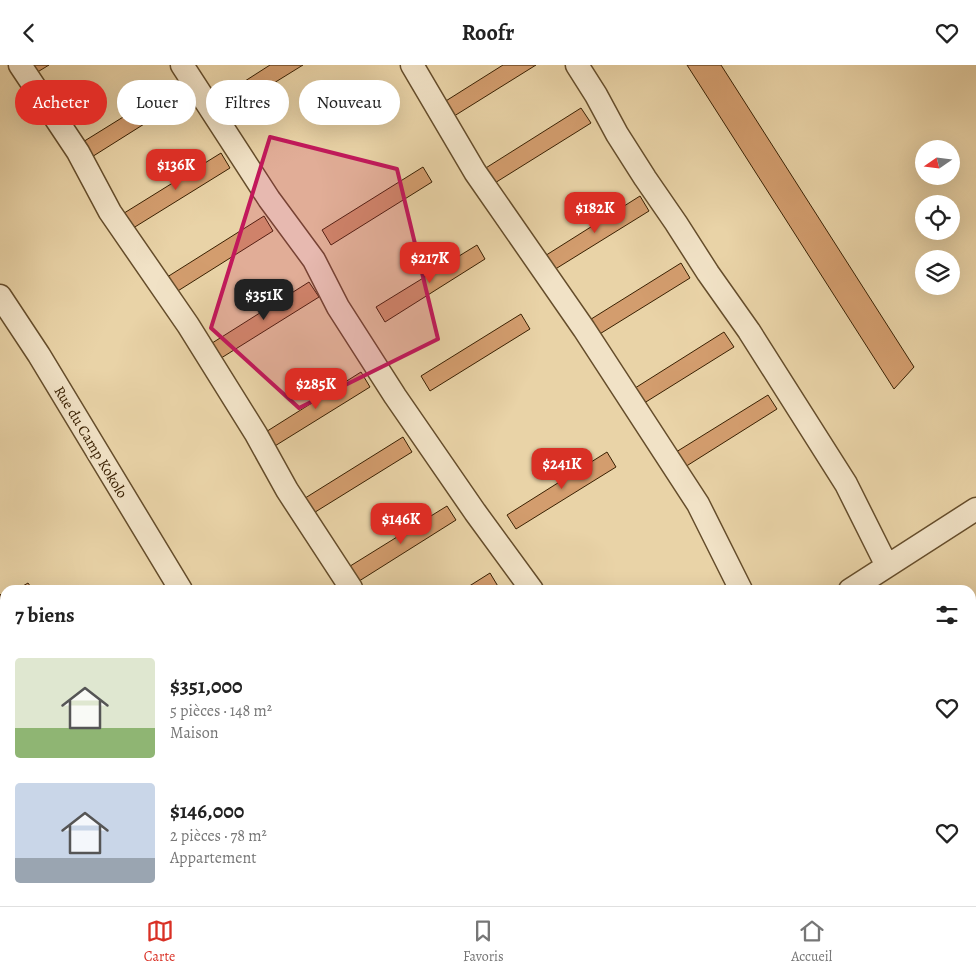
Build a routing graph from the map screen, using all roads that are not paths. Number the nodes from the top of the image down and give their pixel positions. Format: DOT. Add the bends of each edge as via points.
graph roads {
  1 [pos="20,65"];
  2 [pos="182,65"];
  3 [pos="412,65"];
  4 [pos="577,65"];
  5 [pos="0,296"];
  6 [pos="976,509"];
  7 [pos="887,566"];
  8 [pos="178,585"];
  9 [pos="349,585"];
  10 [pos="528,585"];
  11 [pos="738,585"];
  12 [pos="858,585"];
  1 -- 9 [label="street" via="78,153 110,212 188,325 287,490"];
  2 -- 10 [label="street" via="269,199 314,261 338,307 395,396"];
  3 -- 11 [label="street" via="470,164 544,269 698,504"];
  4 -- 7 [label="street" via="645,178 749,331 846,484"];
  5 -- 8 [label="street, Rue du Camp Kokolo"];
  6 -- 7 [label="street"];
  7 -- 12 [label="street"];
}
